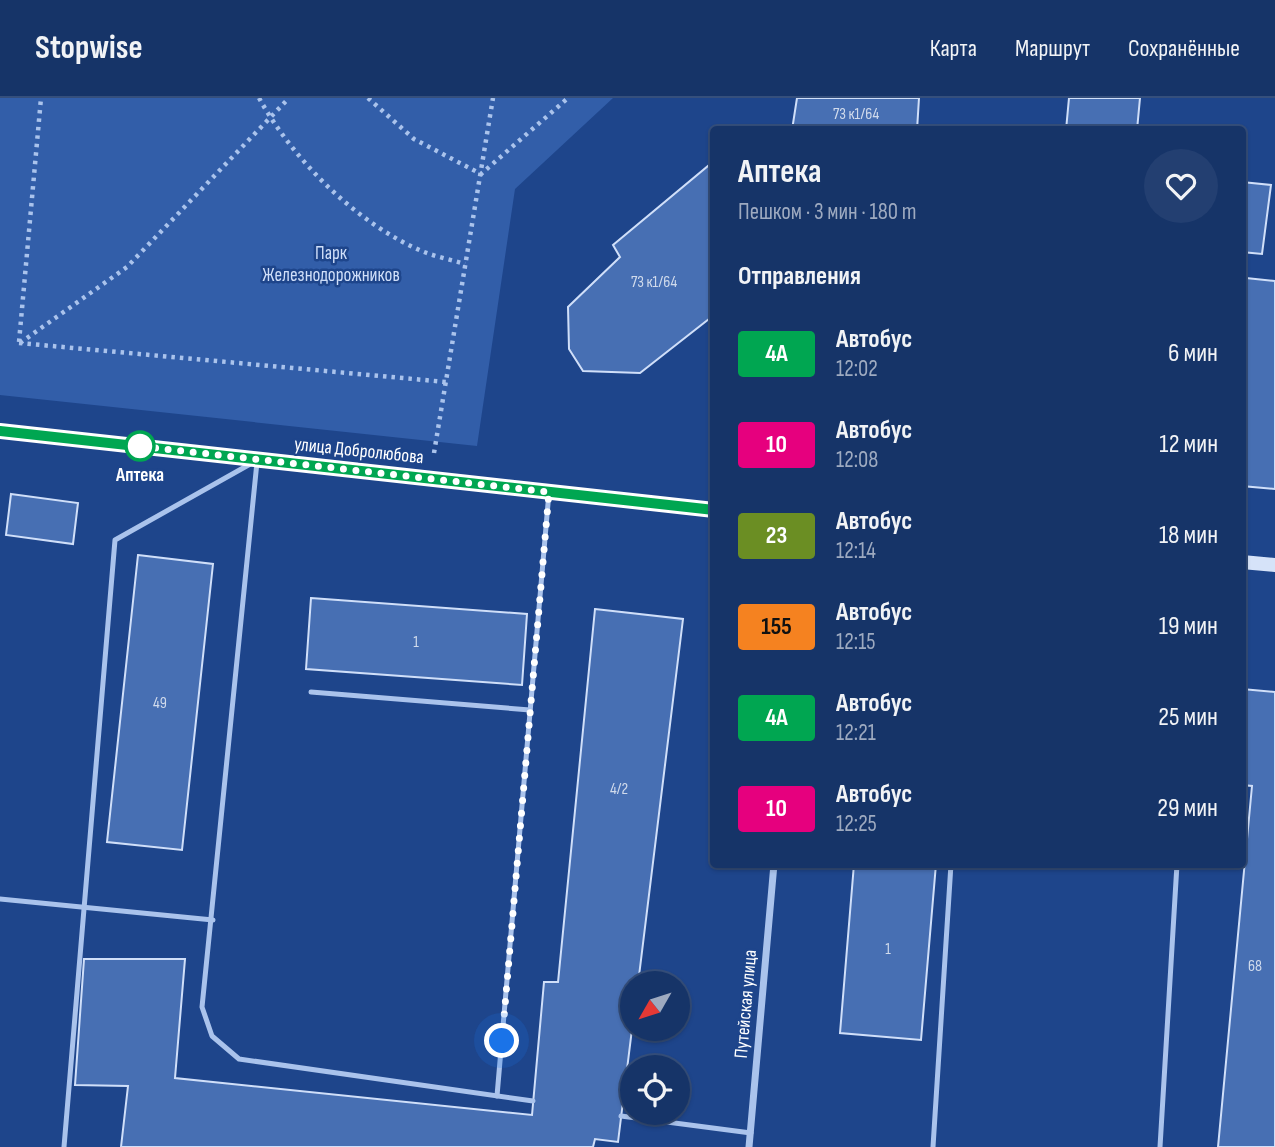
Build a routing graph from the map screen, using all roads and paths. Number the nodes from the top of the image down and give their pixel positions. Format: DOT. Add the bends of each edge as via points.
graph roads {
  1 [pos="41,98"];
  2 [pos="259,98"];
  3 [pos="289,98"];
  4 [pos="368,98"];
  5 [pos="493,98"];
  6 [pos="568,98"];
  7 [pos="270,118"];
  8 [pos="481,174"];
  9 [pos="465,264"];
  10 [pos="19,343"];
  11 [pos="446,382"];
  12 [pos="0,431"];
  13 [pos="258,460"];
  14 [pos="430,478"];
  15 [pos="549,492"];
  16 [pos="710,510"];
  17 [pos="1246,562"];
  18 [pos="1275,565"];
  19 [pos="311,692"];
  20 [pos="530,710"];
  21 [pos="774,868"];
  22 [pos="951,868"];
  23 [pos="1177,868"];
  24 [pos="0,899"];
  25 [pos="213,920"];
  26 [pos="497,1096"];
  27 [pos="533,1101"];
  28 [pos="690,1125"];
  29 [pos="751,1133"];
  30 [pos="64,1147"];
  31 [pos="750,1147"];
  32 [pos="933,1147"];
  33 [pos="1160,1147"];
  1 -- 10 [label="path"];
  2 -- 7 [label="path"];
  3 -- 7 [label="path"];
  4 -- 8 [label="path" via="414,139"];
  5 -- 8 [label="path"];
  6 -- 8 [label="path"];
  7 -- 9 [label="path" via="340,199 423,252"];
  7 -- 10 [label="path" via="127,267"];
  8 -- 9 [label="path"];
  9 -- 11 [label="path"];
  10 -- 11 [label="path"];
  11 -- 14 [label="path"];
  12 -- 13 [label="street, улица Добролюбова"];
  13 -- 14 [label="street, улица Добролюбова"];
  13 -- 25 [label="lane"];
  13 -- 30 [label="lane" via="116,540"];
  14 -- 15 [label="street, улица Добролюбова"];
  15 -- 16 [label="street, улица Добролюбова"];
  15 -- 20 [label="lane"];
  17 -- 18 [label="street"];
  19 -- 20 [label="lane"];
  20 -- 26 [label="lane"];
  21 -- 29 [label="street, Путейская улица"];
  22 -- 32 [label="lane"];
  23 -- 33 [label="lane"];
  24 -- 25 [label="lane"];
  25 -- 26 [label="lane" via="202,1007 212,1036 240,1059"];
  26 -- 27 [label="lane"];
  28 -- 29 [label="lane"];
  29 -- 31 [label="street, Путейская улица"];
}
